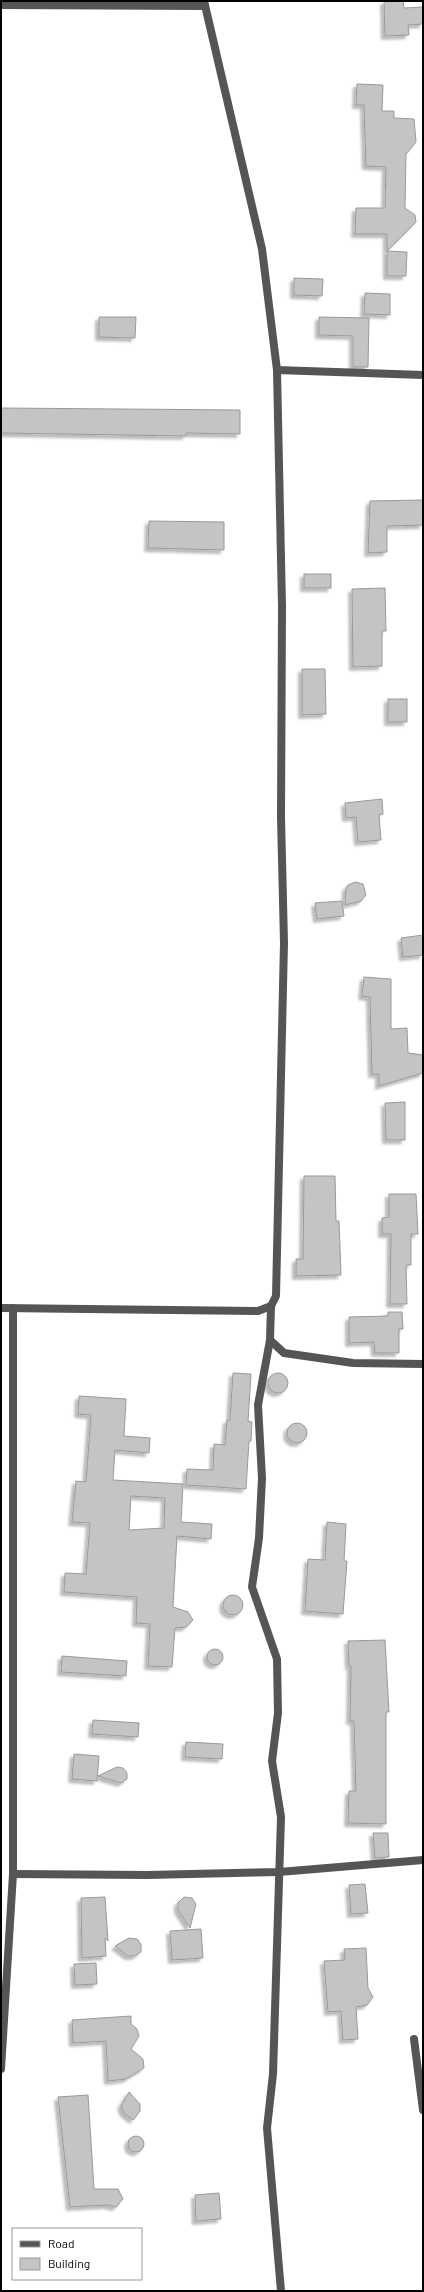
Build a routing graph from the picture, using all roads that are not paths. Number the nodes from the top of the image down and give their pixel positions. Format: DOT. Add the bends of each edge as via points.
graph roads {
  1 [pos="205,4"];
  2 [pos="1,6"];
  3 [pos="277,370"];
  4 [pos="423,375"];
  5 [pos="271,1306"];
  6 [pos="1,1308"];
  7 [pos="13,1308"];
  8 [pos="270,1340"];
  9 [pos="423,1364"];
  10 [pos="423,1860"];
  11 [pos="279,1872"];
  12 [pos="13,1874"];
  13 [pos="414,2039"];
  14 [pos="1,2068"];
  15 [pos="423,2110"];
  16 [pos="281,2291"];
  1 -- 2 [label="street"];
  1 -- 3 [label="street" via="262,249"];
  3 -- 4 [label="street"];
  3 -- 5 [label="street" via="282,606 281,817 284,943 276,1296"];
  5 -- 7 [label="street" via="258,1311"];
  5 -- 8 [label="street"];
  6 -- 7 [label="street"];
  7 -- 12 [label="street"];
  8 -- 9 [label="street" via="284,1353 353,1363"];
  8 -- 11 [label="street" via="258,1405 262,1478 259,1538 252,1587 277,1659 278,1713 272,1761 281,1817"];
  10 -- 11 [label="street"];
  11 -- 12 [label="street" via="147,1875"];
  11 -- 16 [label="street" via="273,2074 267,2128"];
  12 -- 14 [label="street"];
  13 -- 15 [label="street"];
}
